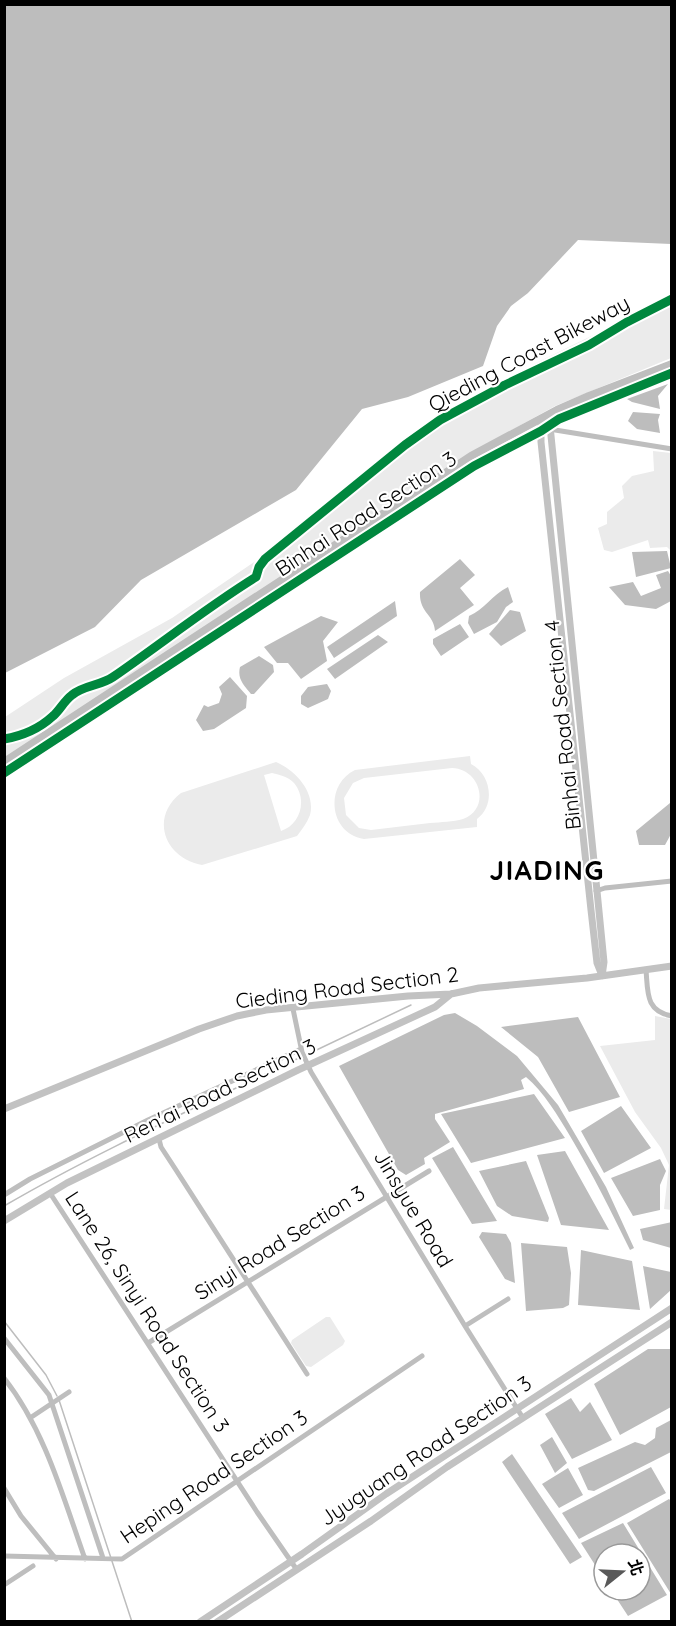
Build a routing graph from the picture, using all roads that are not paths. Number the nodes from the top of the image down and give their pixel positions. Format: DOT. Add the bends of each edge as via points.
graph roads {
  1 [pos="672,364"];
  2 [pos="672,373"];
  3 [pos="545,418"];
  4 [pos="546,429"];
  5 [pos="672,449"];
  6 [pos="257,603"];
  7 [pos="4,762"];
  8 [pos="4,773"];
  9 [pos="672,881"];
  10 [pos="593,891"];
  11 [pos="672,966"];
  12 [pos="646,970"];
  13 [pos="602,976"];
  14 [pos="451,994"];
  15 [pos="293,1009"];
  16 [pos="672,1016"];
  17 [pos="302,1050"];
  18 [pos="306,1064"];
  19 [pos="4,1109"];
  20 [pos="159,1139"];
  21 [pos="429,1171"];
  22 [pos="50,1193"];
  23 [pos="4,1195"];
  24 [pos="386,1197"];
  25 [pos="4,1221"];
  26 [pos="248,1282"];
  27 [pos="508,1299"];
  28 [pos="672,1308"];
  29 [pos="655,1318"];
  30 [pos="670,1324"];
  31 [pos="465,1326"];
  32 [pos="4,1338"];
  33 [pos="148,1343"];
  34 [pos="422,1356"];
  35 [pos="307,1374"];
  36 [pos="4,1378"];
  37 [pos="69,1392"];
  38 [pos="51,1403"];
  39 [pos="517,1410"];
  40 [pos="30,1418"];
  41 [pos="523,1418"];
  42 [pos="237,1480"];
  43 [pos="4,1488"];
  44 [pos="4,1557"];
  45 [pos="103,1558"];
  46 [pos="56,1559"];
  47 [pos="85,1559"];
  48 [pos="292,1561"];
  49 [pos="33,1566"];
  50 [pos="297,1570"];
  51 [pos="5,1584"];
  52 [pos="200,1622"];
  53 [pos="217,1622"];
  1 -- 3 [label="main road, Binhai Road Section 3"];
  2 -- 4 [label="main road, Binhai Road Section 3" via="559,419"];
  3 -- 4 [label="street, Binhai Road Section 4"];
  3 -- 6 [label="main road, Binhai Road Section 3" via="471,456"];
  4 -- 5 [label="street"];
  4 -- 6 [label="main road, Binhai Road Section 3" via="474,465"];
  4 -- 10 [label="street, Binhai Road Section 4"];
  6 -- 7 [label="main road, Binhai Road Section 3"];
  6 -- 8 [label="main road, Binhai Road Section 3"];
  9 -- 10 [label="street"];
  10 -- 13 [label="street, Binhai Road Section 4" via="604,962"];
  11 -- 12 [label="street, Cieding Road Section 2"];
  12 -- 13 [label="street, Cieding Road Section 2"];
  12 -- 16 [label="street" via="651,1004 661,1014"];
  13 -- 14 [label="street, Cieding Road Section 2"];
  14 -- 15 [label="street, Cieding Road Section 2"];
  14 -- 18 [label="street, Ren'ai Road Section 3" via="435,1007"];
  15 -- 17 [label="street, Jinsyue Road"];
  15 -- 19 [label="street, Cieding Road Section 2" via="237,1016 199,1029"];
  17 -- 18 [label="street, Jinsyue Road"];
  17 -- 23 [label="street" via="148,1120"];
  18 -- 20 [label="street, Ren'ai Road Section 3"];
  18 -- 24 [label="street, Jinsyue Road"];
  20 -- 22 [label="street, Ren'ai Road Section 3"];
  20 -- 26 [label="street"];
  21 -- 24 [label="street, Sinyi Road Section 3"];
  22 -- 25 [label="street, Ren'ai Road Section 3"];
  22 -- 33 [label="street, Lane 26, Sinyi Road Section 3"];
  24 -- 26 [label="street, Sinyi Road Section 3"];
  24 -- 31 [label="street, Jinsyue Road"];
  26 -- 33 [label="street, Sinyi Road Section 3"];
  26 -- 35 [label="street"];
  27 -- 31 [label="street"];
  28 -- 29 [label="street, Jyuguang Road Section 3"];
  29 -- 30 [label="street"];
  29 -- 39 [label="street, Jyuguang Road Section 3"];
  30 -- 41 [label="street, Jyuguang Road Section 3"];
  31 -- 39 [label="street, Jinsyue Road"];
  32 -- 38 [label="street" via="49,1395"];
  33 -- 42 [label="street, Lane 26, Sinyi Road Section 3"];
  34 -- 42 [label="street, Heping Road Section 3"];
  36 -- 40 [label="street"];
  37 -- 38 [label="street"];
  38 -- 40 [label="street"];
  38 -- 45 [label="street"];
  39 -- 41 [label="street, Jinsyue Road"];
  39 -- 48 [label="street, Jyuguang Road Section 3" via="386,1494"];
  40 -- 47 [label="street" via="50,1458"];
  41 -- 50 [label="street, Jyuguang Road Section 3"];
  42 -- 45 [label="street, Heping Road Section 3" via="122,1559"];
  42 -- 48 [label="street, Lane 26, Sinyi Road Section 3"];
  43 -- 46 [label="street"];
  44 -- 46 [label="street, Heping Road Section 3"];
  45 -- 47 [label="street, Heping Road Section 3"];
  46 -- 47 [label="street, Heping Road Section 3"];
  48 -- 50 [label="street, Lane 26, Sinyi Road Section 3"];
  48 -- 52 [label="street, Jyuguang Road Section 3"];
  49 -- 51 [label="street"];
  50 -- 53 [label="street, Jyuguang Road Section 3"];
}
